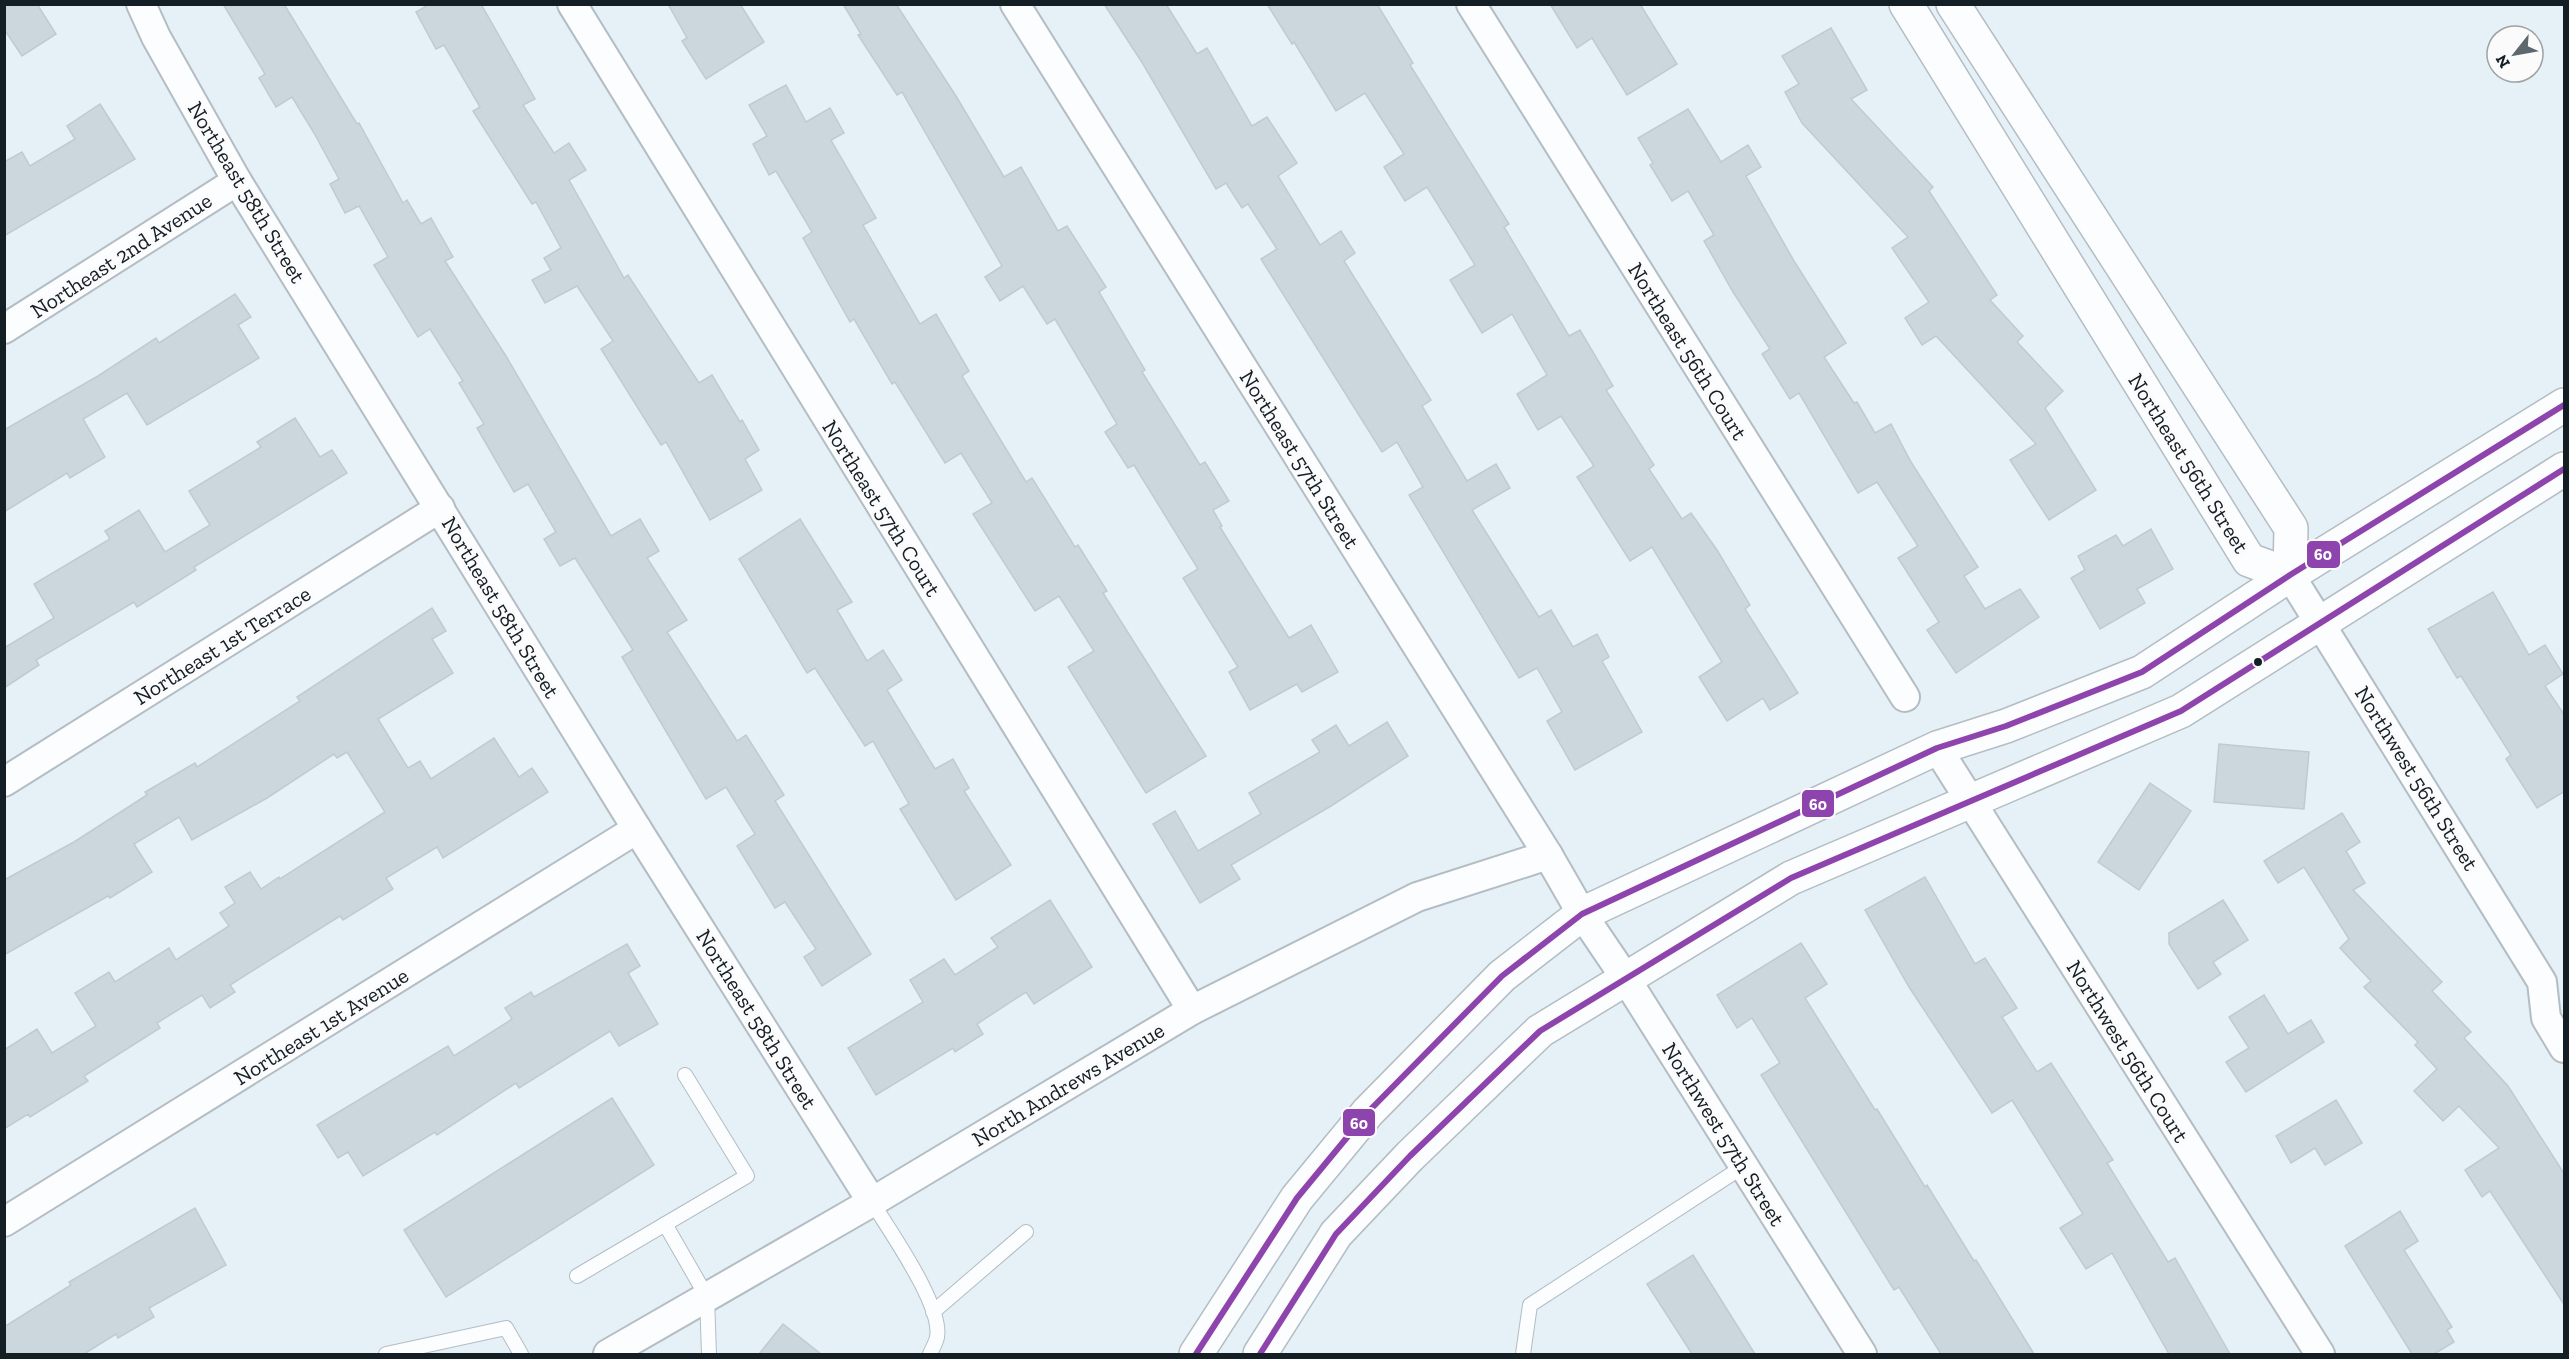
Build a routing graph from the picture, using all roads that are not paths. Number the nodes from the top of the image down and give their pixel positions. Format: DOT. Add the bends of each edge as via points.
graph roads {
  1 [pos="141,4"];
  2 [pos="572,4"];
  3 [pos="1015,4"];
  4 [pos="1471,4"];
  5 [pos="1906,4"];
  6 [pos="1953,4"];
  7 [pos="237,181"];
  8 [pos="4,329"];
  9 [pos="2565,405"];
  10 [pos="2565,469"];
  11 [pos="440,508"];
  12 [pos="2290,574"];
  13 [pos="2320,621"];
  14 [pos="1905,697"];
  15 [pos="1936,748"];
  16 [pos="4,782"];
  17 [pos="1968,800"];
  18 [pos="637,829"];
  19 [pos="1548,855"];
  20 [pos="1582,914"];
  21 [pos="1626,979"];
  22 [pos="2553,988"];
  23 [pos="1192,1010"];
  24 [pos="2565,1048"];
  25 [pos="685,1075"];
  26 [pos="1744,1166"];
  27 [pos="872,1202"];
  28 [pos="4,1222"];
  29 [pos="665,1224"];
  30 [pos="1026,1232"];
  31 [pos="577,1276"];
  32 [pos="707,1297"];
  33 [pos="933,1312"];
  34 [pos="386,1354"];
  35 [pos="521,1354"];
  36 [pos="608,1354"];
  37 [pos="709,1354"];
  38 [pos="930,1354"];
  39 [pos="1196,1354"];
  40 [pos="1260,1354"];
  41 [pos="1523,1354"];
  42 [pos="1862,1354"];
  43 [pos="2320,1354"];
  1 -- 7 [label="street, Northeast 58th Street"];
  2 -- 23 [label="street, Northeast 57th Court"];
  3 -- 19 [label="street, Northeast 57th Street"];
  4 -- 14 [label="street, Northeast 56th Court"];
  5 -- 12 [label="main road, Northeast 56th Street" via="2249,560"];
  6 -- 12 [label="main road" via="2291,528"];
  7 -- 8 [label="street, Northeast 2nd Avenue"];
  7 -- 11 [label="street, Northeast 58th Street"];
  9 -- 12 [label="main road"];
  10 -- 13 [label="main road"];
  11 -- 16 [label="street, Northeast 1st Terrace"];
  11 -- 18 [label="street, Northeast 58th Street"];
  12 -- 13 [label="street, Northwest 56th Street"];
  12 -- 15 [label="main road" via="2142,672 2006,726"];
  13 -- 17 [label="main road" via="2181,711"];
  13 -- 22 [label="street, Northwest 56th Street"];
  15 -- 17 [label="street, Northwest 56th Court"];
  15 -- 20 [label="main road"];
  17 -- 21 [label="main road" via="1791,878"];
  17 -- 43 [label="street, Northwest 56th Court"];
  18 -- 27 [label="street, Northeast 58th Street"];
  18 -- 28 [label="street, Northeast 1st Avenue"];
  19 -- 20 [label="street, Northeast 57th Street"];
  19 -- 23 [label="street, North Andrews Avenue" via="1418,897"];
  20 -- 21 [label="street, Northwest 57th Street"];
  20 -- 39 [label="main road" via="1502,976 1368,1112 1297,1198"];
  21 -- 26 [label="street, Northwest 57th Street"];
  21 -- 40 [label="main road" via="1540,1031 1410,1156 1336,1234"];
  22 -- 24 [label="street, Northwest 56th Street" via="2546,1018"];
  23 -- 27 [label="street, North Andrews Avenue"];
  25 -- 29 [label="lane" via="747,1176"];
  26 -- 41 [label="lane" via="1530,1305"];
  26 -- 42 [label="street, Northwest 57th Street"];
  27 -- 32 [label="street, North Andrews Avenue"];
  27 -- 33 [label="lane" via="923,1286"];
  29 -- 31 [label="lane"];
  29 -- 32 [label="lane"];
  30 -- 33 [label="lane"];
  32 -- 36 [label="street, North Andrews Avenue"];
  32 -- 37 [label="lane"];
  33 -- 38 [label="lane" via="938,1336"];
  34 -- 35 [label="lane" via="506,1329"];
}
